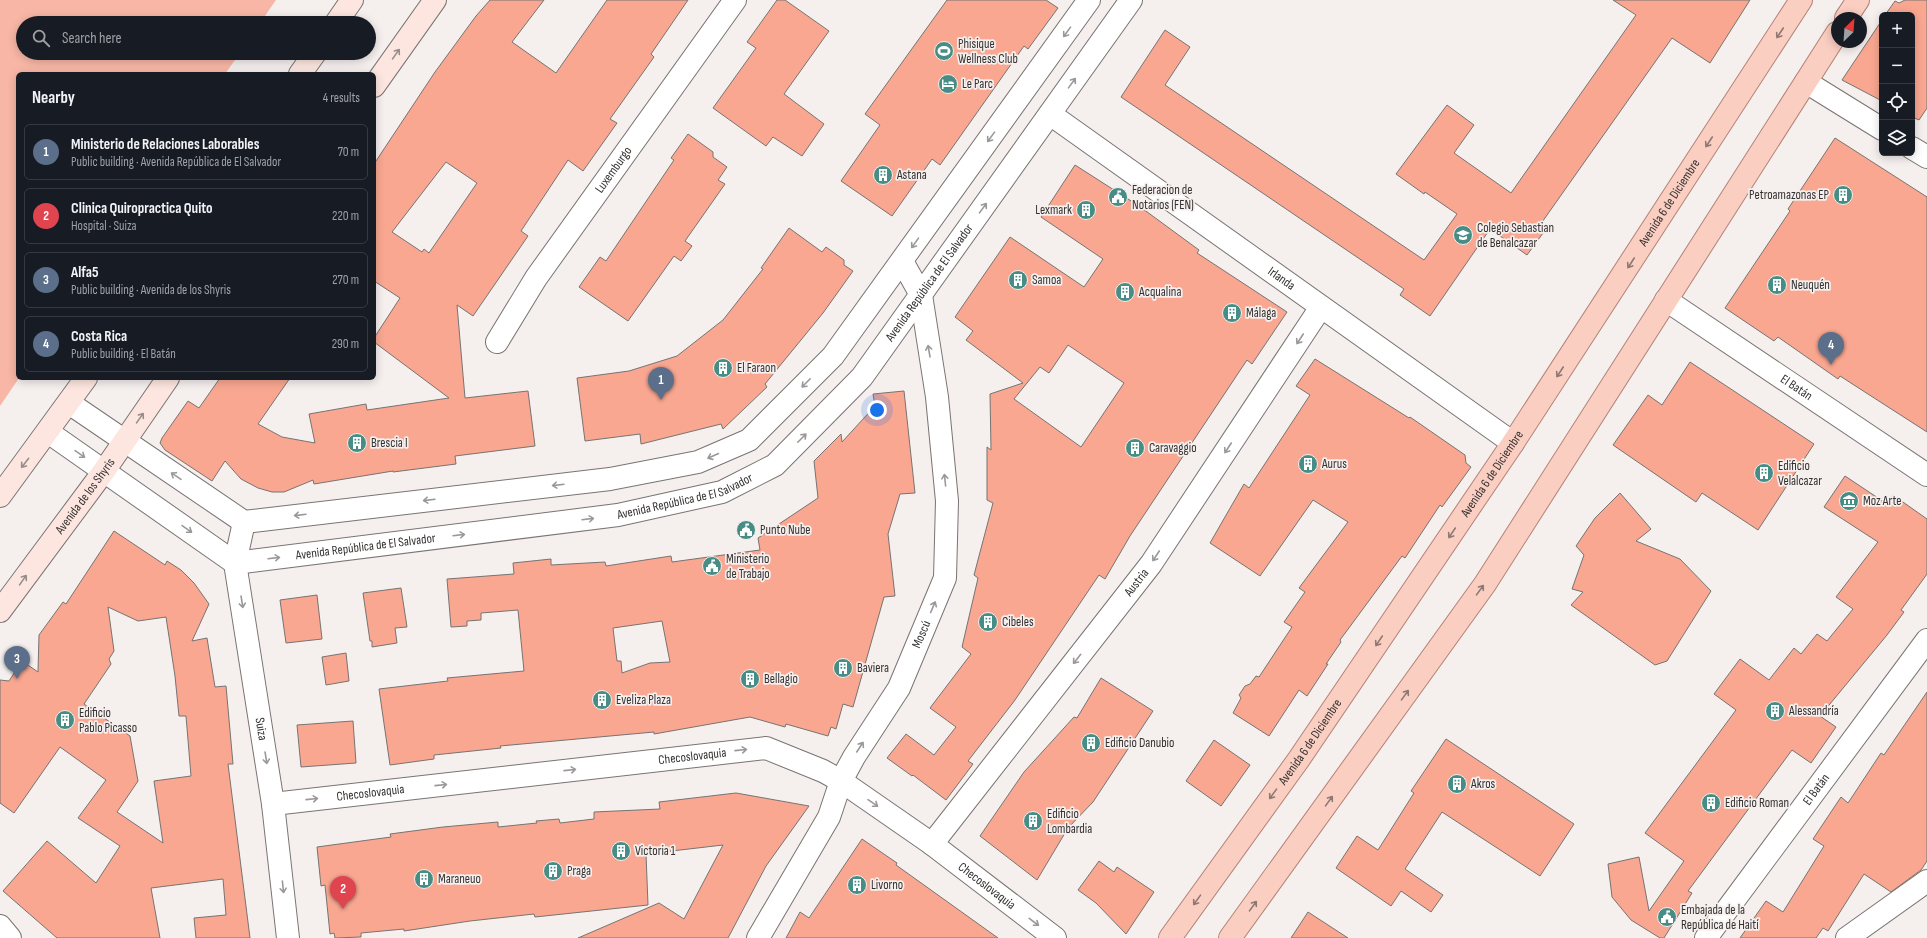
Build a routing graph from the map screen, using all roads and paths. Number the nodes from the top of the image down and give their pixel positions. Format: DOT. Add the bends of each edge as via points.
graph roads {
  1 [pos="352,0"];
  2 [pos="435,0"];
  3 [pos="735,0"];
  4 [pos="1089,0"];
  5 [pos="1131,0"];
  6 [pos="1801,0"];
  7 [pos="1858,0"];
  8 [pos="1850,12"];
  9 [pos="341,16"];
  10 [pos="1831,42"];
  11 [pos="310,60"];
  12 [pos="301,72"];
  13 [pos="1806,82"];
  14 [pos="376,83"];
  15 [pos="1050,114"];
  16 [pos="1879,127"];
  17 [pos="1915,150"];
  18 [pos="1927,157"];
  19 [pos="902,261"];
  20 [pos="921,295"];
  21 [pos="1666,300"];
  22 [pos="1321,307"];
  23 [pos="497,342"];
  24 [pos="85,380"];
  25 [pos="167,380"];
  26 [pos="69,403"];
  27 [pos="48,432"];
  28 [pos="124,440"];
  29 [pos="1514,443"];
  30 [pos="104,471"];
  31 [pos="1927,475"];
  32 [pos="0,496"];
  33 [pos="244,522"];
  34 [pos="235,563"];
  35 [pos="0,612"];
  36 [pos="1927,640"];
  37 [pos="841,781"];
  38 [pos="273,804"];
  39 [pos="932,844"];
  40 [pos="1927,881"];
  41 [pos="0,926"];
  42 [pos="10,938"];
  43 [pos="288,938"];
  44 [pos="758,938"];
  45 [pos="1055,938"];
  46 [pos="1170,938"];
  47 [pos="1230,938"];
  48 [pos="1706,938"];
  49 [pos="1847,938"];
  1 -- 9 [label="main road"];
  14 -- 2 [label="main road, one-way"];
  3 -- 23 [label="street, Luxemburgo" via="536,278"];
  4 -- 19 [label="street, one-way"];
  15 -- 5 [label="street, Avenida República de El Salvador, one-way"];
  6 -- 29 [label="main road, Avenida 6 de Diciembre, one-way"];
  7 -- 8 [label="main road"];
  10 -- 13 [label="main road"];
  11 -- 12 [label="main road"];
  13 -- 16 [label="street"];
  13 -- 21 [label="main road"];
  20 -- 15 [label="street, Avenida República de El Salvador, one-way"];
  15 -- 22 [label="street, Irlanda"];
  17 -- 18 [label="street"];
  19 -- 20 [label="street"];
  19 -- 33 [label="street, one-way" via="834,356 749,440 698,462 610,479"];
  34 -- 20 [label="street, Avenida República de El Salvador, one-way" via="618,515 722,492 775,465 862,377"];
  37 -- 20 [label="street, Moscú, one-way" via="899,688 945,578 947,501 937,397"];
  21 -- 31 [label="street, El Batán"];
  47 -- 21 [label="main road, one-way" via="1485,584"];
  22 -- 29 [label="street, Irlanda"];
  22 -- 39 [label="street, Austria, one-way" via="1151,564"];
  24 -- 26 [label="main road"];
  28 -- 25 [label="main road, Avenida de los Shyris, one-way"];
  26 -- 27 [label="main road"];
  26 -- 28 [label="street"];
  27 -- 30 [label="street, one-way"];
  27 -- 32 [label="main road, one-way"];
  28 -- 30 [label="main road, Avenida de los Shyris"];
  33 -- 28 [label="street, one-way"];
  29 -- 46 [label="main road, Avenida 6 de Diciembre, one-way" via="1299,759"];
  30 -- 34 [label="street, one-way"];
  35 -- 30 [label="main road, Avenida de los Shyris, one-way"];
  33 -- 34 [label="street, Suiza"];
  34 -- 38 [label="street, Suiza, one-way"];
  36 -- 48 [label="street, El Batán"];
  38 -- 37 [label="street, Checoslovaquia, one-way" via="766,748"];
  37 -- 39 [label="street, Checoslovaquia, one-way"];
  37 -- 44 [label="street, Moscú" via="829,817"];
  38 -- 43 [label="street, Suiza, one-way"];
  39 -- 45 [label="street, Checoslovaquia, one-way"];
  40 -- 49 [label="street"];
  41 -- 42 [label="street"];
}
